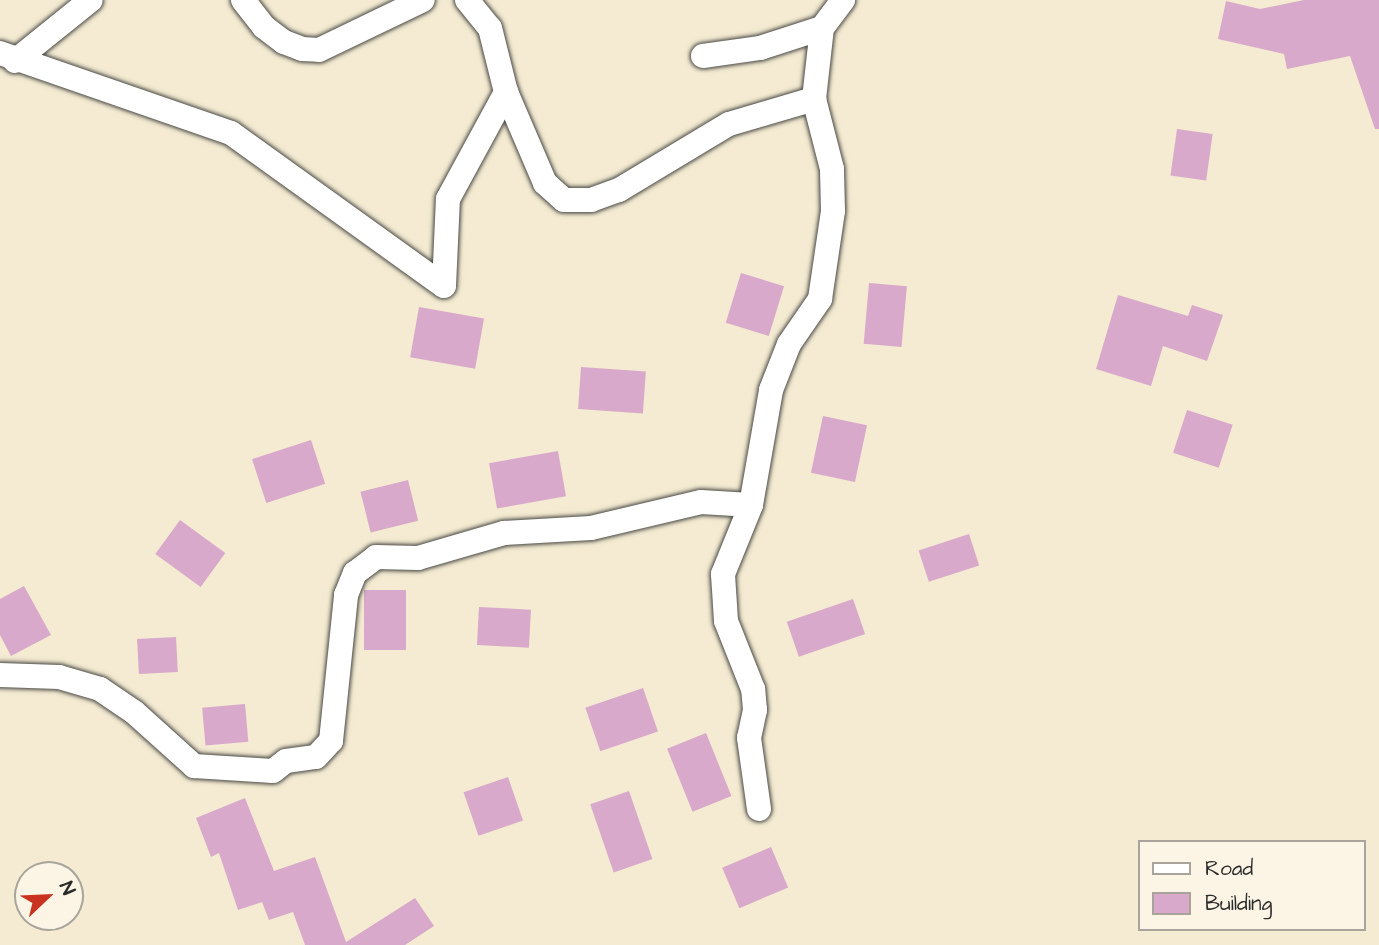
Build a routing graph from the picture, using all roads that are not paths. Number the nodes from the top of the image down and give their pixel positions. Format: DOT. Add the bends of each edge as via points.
graph roads {
  1 [pos="91,0"];
  2 [pos="243,0"];
  3 [pos="422,0"];
  4 [pos="467,0"];
  5 [pos="843,0"];
  6 [pos="822,28"];
  7 [pos="702,56"];
  8 [pos="7,57"];
  9 [pos="506,92"];
  10 [pos="814,99"];
  11 [pos="751,505"];
  12 [pos="0,675"];
  13 [pos="758,809"];
  1 -- 8 [label="street"];
  2 -- 3 [label="street" via="264,27 284,42 302,50 319,50"];
  4 -- 9 [label="street" via="490,28"];
  5 -- 6 [label="street"];
  6 -- 7 [label="street" via="760,48"];
  6 -- 10 [label="street"];
  8 -- 9 [label="street" via="231,133 444,286 448,199"];
  9 -- 10 [label="street" via="545,183 564,200 590,200 620,190 729,124"];
  10 -- 11 [label="street" via="832,169 829,249 820,299 789,344 771,390"];
  11 -- 12 [label="street" via="701,502 591,528 504,533 418,558 376,557 355,573 346,595 331,741 316,757 286,761 273,771 194,766 134,712 100,689 59,677"];
  11 -- 13 [label="street" via="723,574 722,599 752,689 755,710 749,738"];
}
